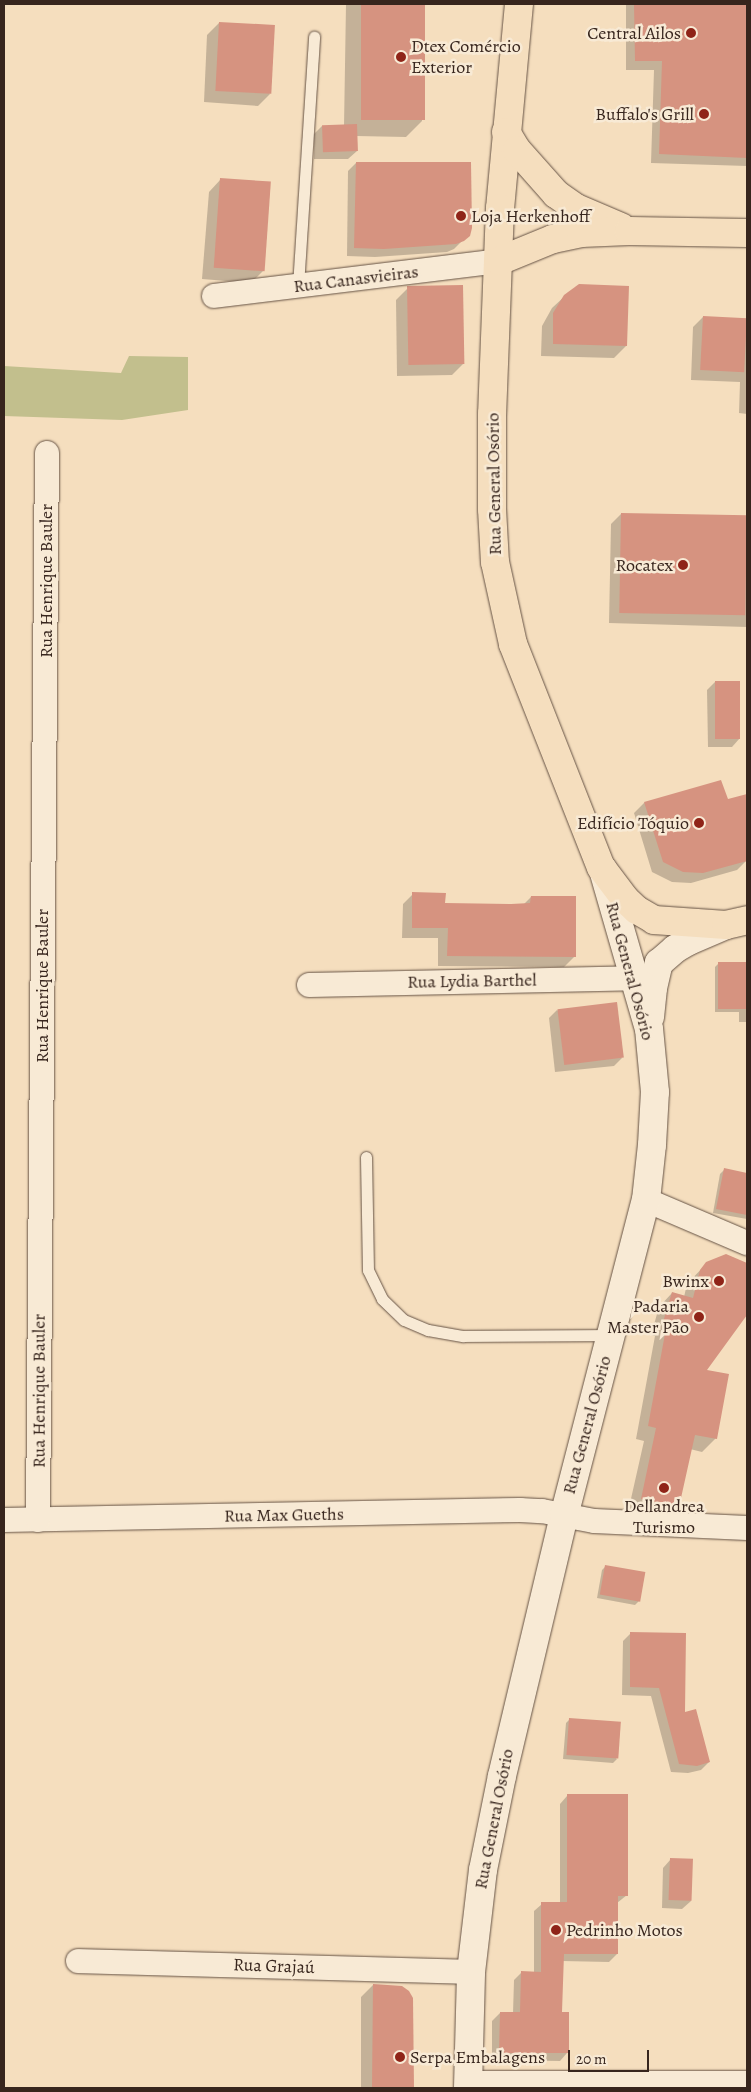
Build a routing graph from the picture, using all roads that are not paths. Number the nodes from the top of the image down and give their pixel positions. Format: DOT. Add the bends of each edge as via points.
graph roads {
  1 [pos="519,4"];
  2 [pos="314,37"];
  3 [pos="506,132"];
  4 [pos="629,230"];
  5 [pos="747,233"];
  6 [pos="499,261"];
  7 [pos="298,286"];
  8 [pos="214,296"];
  9 [pos="47,453"];
  10 [pos="602,867"];
  11 [pos="737,922"];
  12 [pos="634,978"];
  13 [pos="309,985"];
  14 [pos="649,1029"];
  15 [pos="366,1157"];
  16 [pos="646,1200"];
  17 [pos="747,1243"];
  18 [pos="611,1336"];
  19 [pos="564,1516"];
  20 [pos="4,1520"];
  21 [pos="38,1520"];
  22 [pos="747,1528"];
  23 [pos="78,1961"];
  24 [pos="471,1972"];
  25 [pos="747,2083"];
  26 [pos="468,2086"];
  1 -- 3 [label="main road, Rua General Osório"];
  2 -- 7 [label="lane"];
  3 -- 4 [label="main road" via="517,150 556,194 576,208"];
  3 -- 6 [label="main road, Rua General Osório"];
  4 -- 5 [label="main road"];
  4 -- 6 [label="main road" via="581,233 553,239"];
  6 -- 7 [label="street, Rua Canasvieiras"];
  6 -- 10 [label="main road, Rua General Osório" via="492,414 495,562 513,644"];
  7 -- 8 [label="street, Rua Canasvieiras"];
  9 -- 21 [label="street, Rua Henrique Bauler"];
  10 -- 11 [label="main road" via="624,899 654,920"];
  10 -- 12 [label="main road, Rua General Osório"];
  11 -- 14 [label="main road" via="682,945 659,963"];
  12 -- 13 [label="street, Rua Lydia Barthel"];
  12 -- 14 [label="main road, Rua General Osório"];
  14 -- 16 [label="main road, Rua General Osório" via="655,1092"];
  15 -- 18 [label="lane" via="368,1270 382,1299 404,1320 428,1330 463,1336"];
  16 -- 17 [label="street"];
  16 -- 18 [label="main road, Rua General Osório"];
  18 -- 19 [label="main road, Rua General Osório"];
  19 -- 21 [label="street, Rua Max Gueths" via="520,1510"];
  19 -- 22 [label="street, Rua Max Gueths" via="594,1522"];
  19 -- 24 [label="main road, Rua General Osório" via="502,1776 483,1870"];
  20 -- 21 [label="street, Rua Max Gueths"];
  23 -- 24 [label="street, Rua Grajaú"];
  24 -- 26 [label="main road, Rua General Osório"];
  25 -- 26 [label="street"];
}
